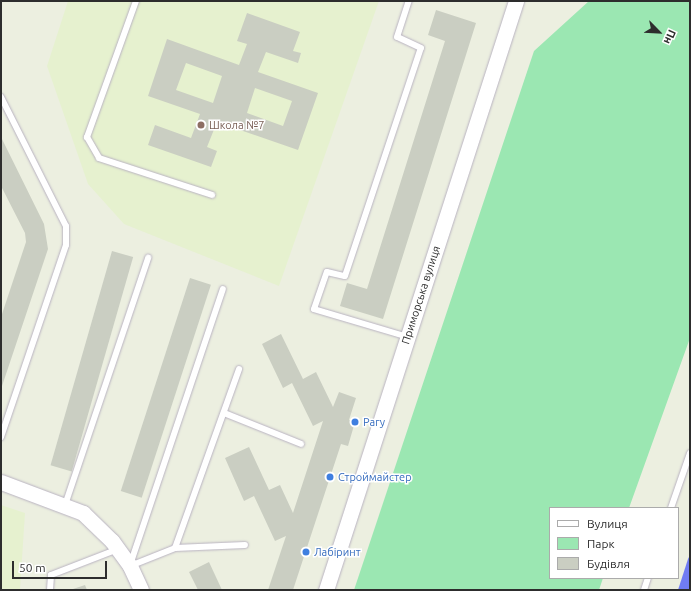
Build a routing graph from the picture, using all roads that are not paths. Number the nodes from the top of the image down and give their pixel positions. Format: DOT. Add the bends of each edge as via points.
graph roads {
  1 [pos="136,1"];
  2 [pos="409,1"];
  3 [pos="516,1"];
  4 [pos="1,96"];
  5 [pos="212,195"];
  6 [pos="148,258"];
  7 [pos="223,289"];
  8 [pos="408,337"];
  9 [pos="239,369"];
  10 [pos="224,413"];
  11 [pos="1,437"];
  12 [pos="301,444"];
  13 [pos="690,453"];
  14 [pos="1,482"];
  15 [pos="65,505"];
  16 [pos="671,507"];
  17 [pos="244,545"];
  18 [pos="175,548"];
  19 [pos="118,549"];
  20 [pos="130,566"];
  21 [pos="648,579"];
  22 [pos="50,590"];
  23 [pos="141,590"];
  24 [pos="326,590"];
  25 [pos="644,590"];
  1 -- 5 [label="lane" via="88,137 99,158"];
  2 -- 8 [label="lane" via="397,37 421,48 345,276 327,272 314,309"];
  3 -- 8 [label="street, Приморська вулиця"];
  4 -- 11 [label="lane" via="66,226 66,245"];
  6 -- 15 [label="lane"];
  7 -- 20 [label="lane"];
  8 -- 24 [label="street, Приморська вулиця"];
  9 -- 10 [label="lane"];
  10 -- 12 [label="lane"];
  10 -- 18 [label="lane"];
  13 -- 16 [label="lane"];
  14 -- 15 [label="street"];
  15 -- 19 [label="street" via="83,513"];
  17 -- 18 [label="lane"];
  18 -- 20 [label="lane"];
  19 -- 20 [label="street"];
  19 -- 22 [label="lane" via="51,575"];
  20 -- 23 [label="street"];
  21 -- 25 [label="lane"];
}
